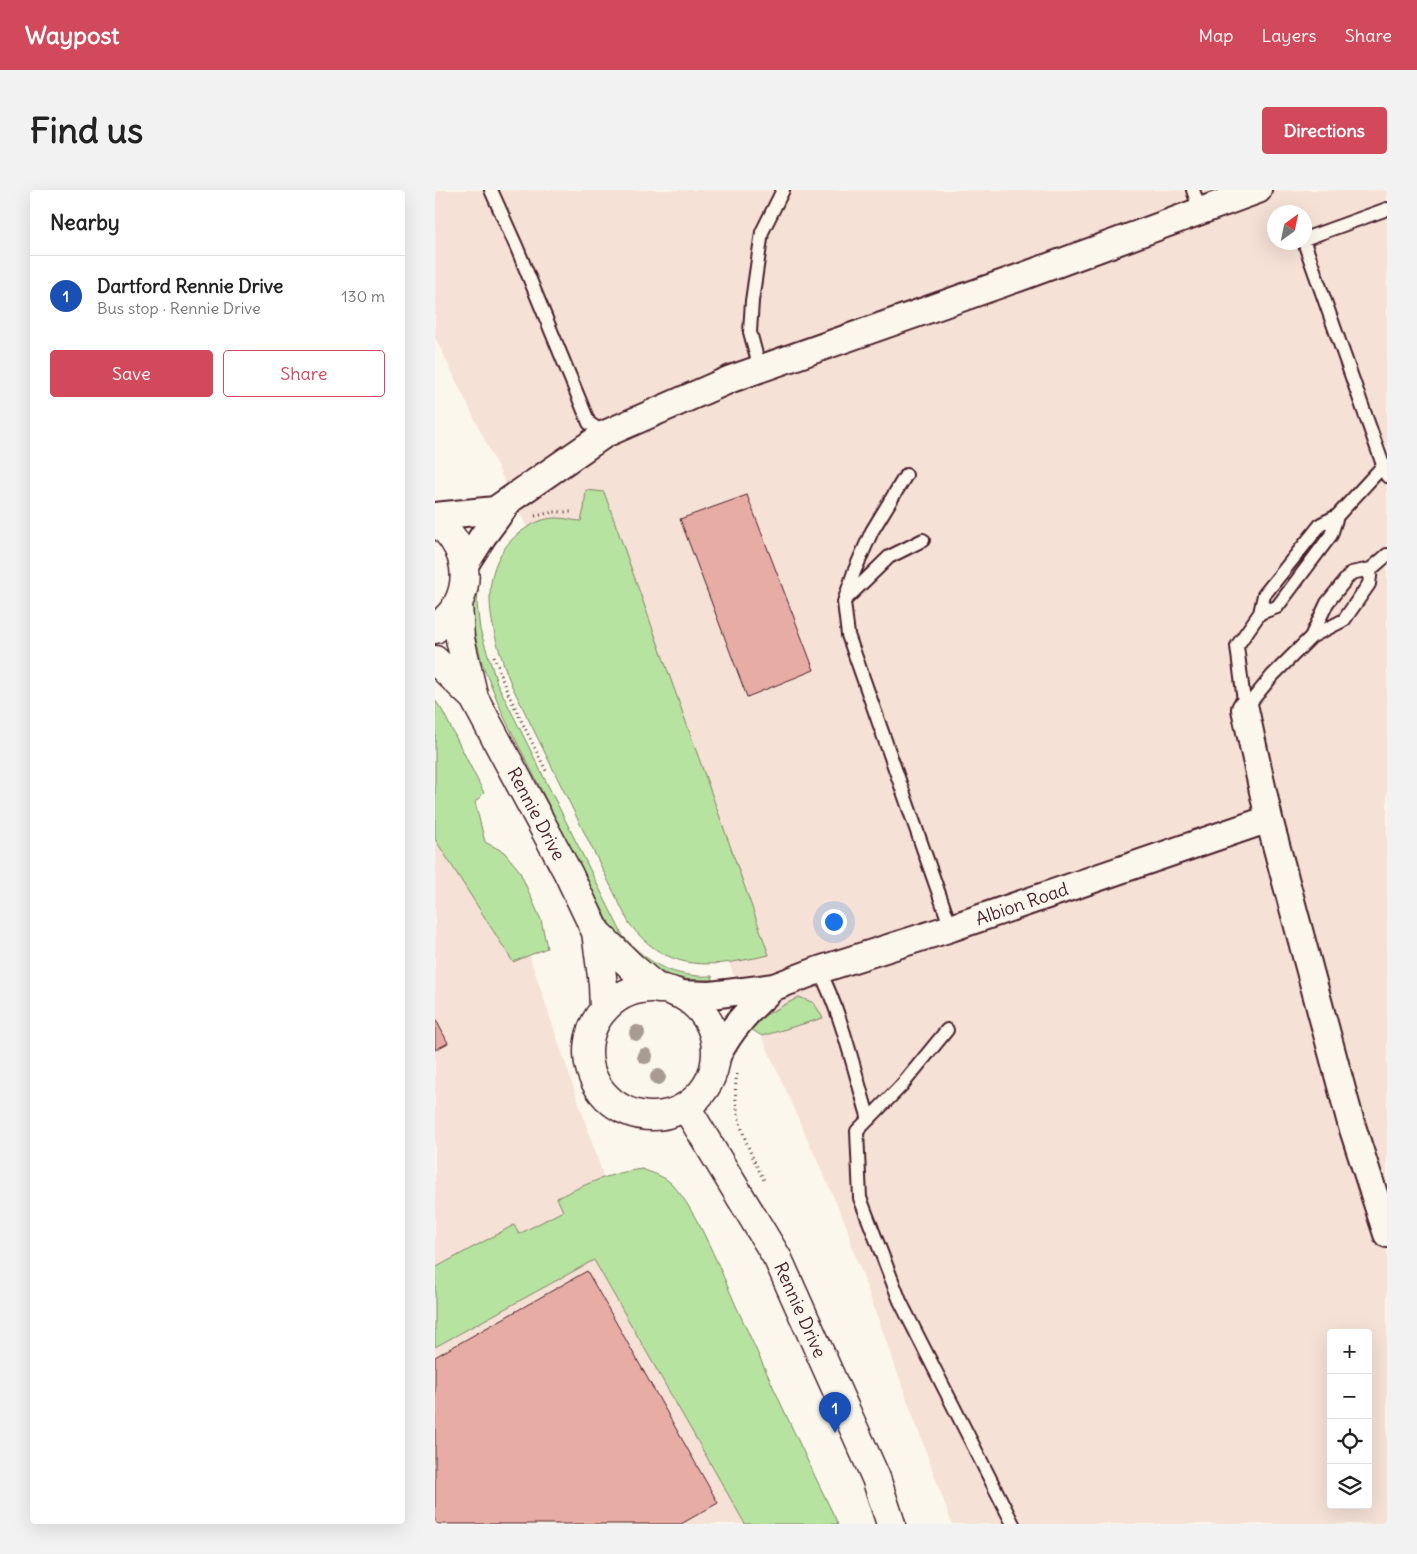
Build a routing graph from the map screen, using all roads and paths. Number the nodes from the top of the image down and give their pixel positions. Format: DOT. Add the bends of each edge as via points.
graph roads {
  1 [pos="491,190"];
  2 [pos="783,190"];
  3 [pos="1258,190"];
  4 [pos="1197,200"];
  5 [pos="1387,209"];
  6 [pos="1312,238"];
  7 [pos="1307,250"];
  8 [pos="760,369"];
  9 [pos="605,434"];
  10 [pos="1385,471"];
  11 [pos="906,475"];
  12 [pos="509,502"];
  13 [pos="574,512"];
  14 [pos="435,516"];
  15 [pos="533,516"];
  16 [pos="435,521"];
  17 [pos="923,540"];
  18 [pos="1387,555"];
  19 [pos="464,566"];
  20 [pos="1371,569"];
  21 [pos="844,602"];
  22 [pos="458,603"];
  23 [pos="435,629"];
  24 [pos="1311,637"];
  25 [pos="493,654"];
  26 [pos="435,660"];
  27 [pos="474,698"];
  28 [pos="1245,709"];
  29 [pos="548,775"];
  30 [pos="1269,819"];
  31 [pos="951,928"];
  32 [pos="596,932"];
  33 [pos="819,970"];
  34 [pos="774,987"];
  35 [pos="668,991"];
  36 [pos="604,1010"];
  37 [pos="947,1030"];
  38 [pos="727,1064"];
  39 [pos="686,1107"];
  40 [pos="869,1119"];
  41 [pos="769,1188"];
  42 [pos="1387,1234"];
  43 [pos="891,1524"];
  44 [pos="1013,1524"];
  1 -- 9 [label="lane" via="589,423"];
  2 -- 8 [label="lane" via="762,232 752,301 750,332"];
  3 -- 4 [label="street"];
  4 -- 8 [label="street" via="1021,277"];
  5 -- 6 [label="lane"];
  7 -- 10 [label="lane"];
  8 -- 9 [label="street"];
  9 -- 12 [label="street"];
  10 -- 28 [label="lane" via="1337,516 1321,524 1264,595 1261,613 1237,646"];
  11 -- 21 [label="lane" via="872,531"];
  12 -- 14 [label="street" via="495,510"];
  12 -- 19 [label="street"];
  13 -- 15 [label="path"];
  16 -- 19 [label="street, Rennie Drive" via="453,537"];
  17 -- 21 [label="lane" via="889,557"];
  18 -- 20 [label="lane"];
  19 -- 22 [label="street, Rennie Drive" via="464,585"];
  20 -- 24 [label="lane" via="1369,584 1344,620"];
  20 -- 24 [label="lane" via="1351,573 1327,603"];
  21 -- 31 [label="lane" via="848,634"];
  22 -- 23 [label="street, Rennie Drive"];
  22 -- 27 [label="street, Rennie Drive" via="460,640"];
  24 -- 28 [label="lane"];
  25 -- 29 [label="path" via="505,687"];
  26 -- 27 [label="street, Rennie Drive"];
  27 -- 32 [label="street, Rennie Drive"];
  28 -- 30 [label="street"];
  30 -- 31 [label="street, Albion Road"];
  30 -- 42 [label="street" via="1351,1123"];
  31 -- 33 [label="street, Albion Road"];
  32 -- 35 [label="street, Rennie Drive" via="632,967"];
  32 -- 36 [label="street, Rennie Drive"];
  33 -- 34 [label="street, Albion Road"];
  33 -- 40 [label="lane" via="837,1014"];
  34 -- 35 [label="street, Albion Road" via="711,995"];
  34 -- 38 [label="street, Albion Road" via="739,1020 724,1041"];
  35 -- 36 [label="street, Rennie Drive" via="638,990 619,998"];
  35 -- 38 [label="street, Rennie Drive" via="694,1004 707,1020"];
  36 -- 39 [label="street, Rennie Drive" via="593,1028 588,1049 590,1070 599,1089 617,1106 639,1115 664,1116"];
  37 -- 40 [label="lane" via="902,1086"];
  38 -- 39 [label="street, Rennie Drive" via="711,1077 701,1094"];
  38 -- 41 [label="path" via="735,1086 738,1113 755,1162"];
  39 -- 43 [label="street, Rennie Drive" via="778,1259 876,1478"];
  40 -- 44 [label="lane" via="857,1131 860,1198 901,1301"];
}
